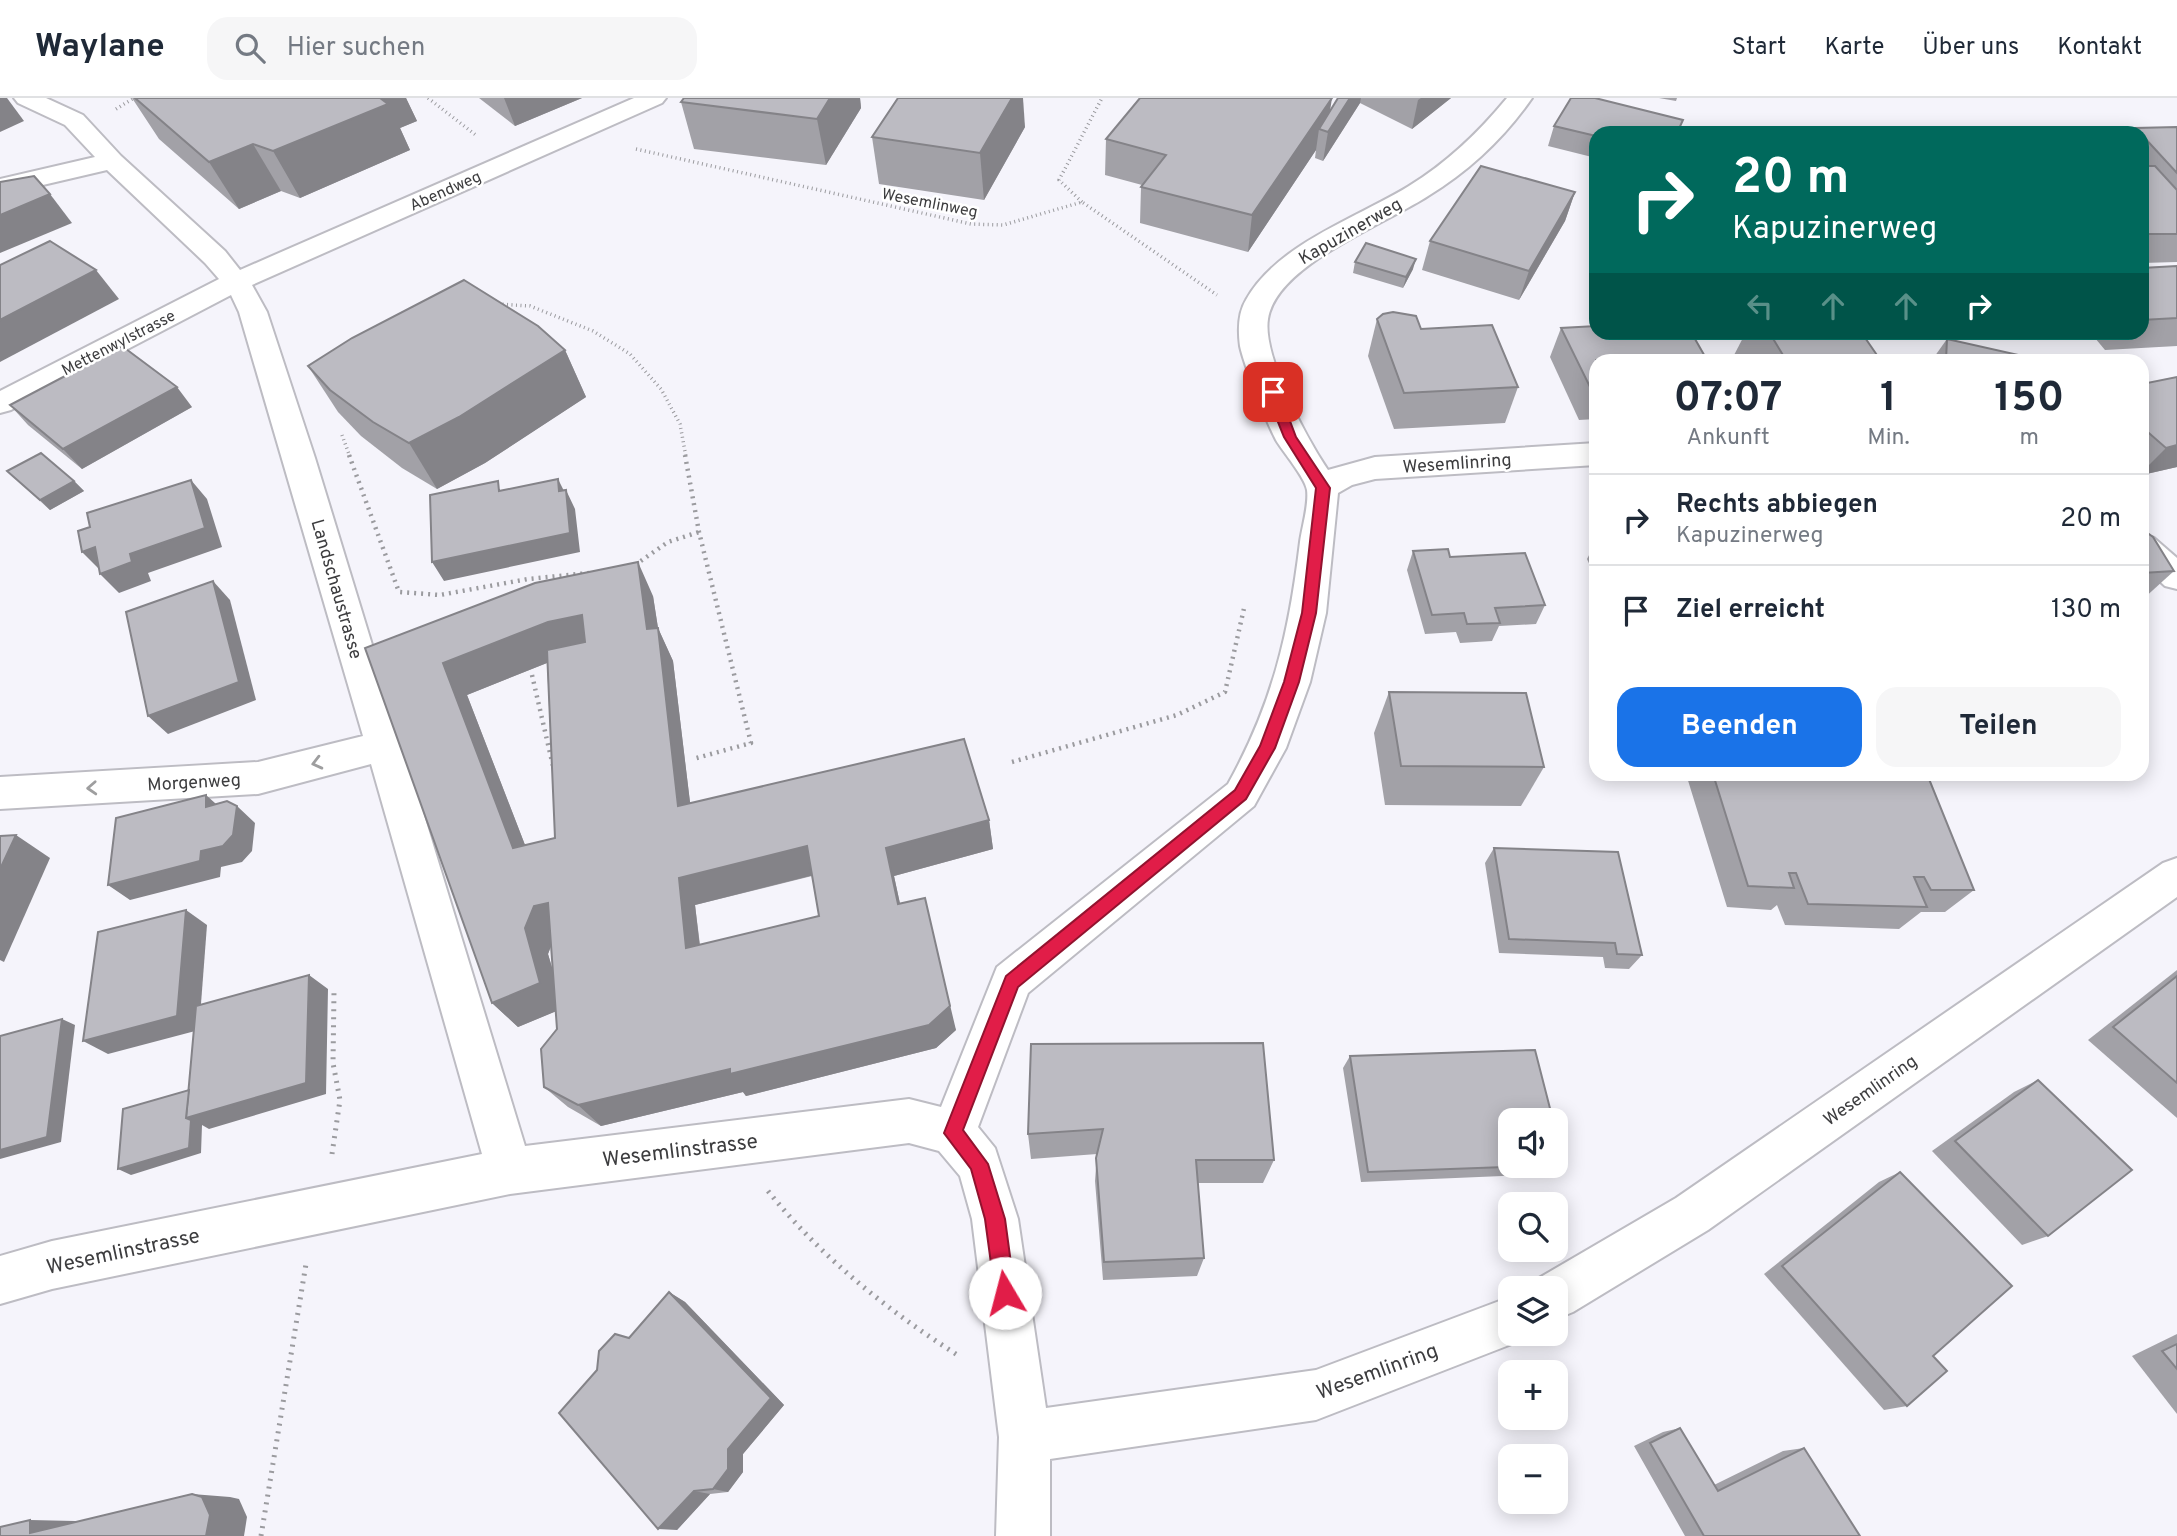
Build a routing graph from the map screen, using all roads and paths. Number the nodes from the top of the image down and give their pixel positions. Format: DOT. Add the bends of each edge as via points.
graph roads {
  1 [pos="26,98"];
  2 [pos="428,98"];
  3 [pos="654,98"];
  4 [pos="1102,98"];
  5 [pos="1520,98"];
  6 [pos="571,134"];
  7 [pos="478,137"];
  8 [pos="112,161"];
  9 [pos="0,187"];
  10 [pos="1082,202"];
  11 [pos="235,282"];
  12 [pos="489,308"];
  13 [pos="1253,320"];
  14 [pos="0,403"];
  15 [pos="340,428"];
  16 [pos="1589,454"];
  17 [pos="1323,488"];
  18 [pos="699,532"];
  19 [pos="2149,552"];
  20 [pos="634,565"];
  21 [pos="597,573"];
  22 [pos="2177,577"];
  23 [pos="528,579"];
  24 [pos="527,590"];
  25 [pos="1245,604"];
  26 [pos="532,675"];
  27 [pos="383,746"];
  28 [pos="693,759"];
  29 [pos="1012,762"];
  30 [pos="555,776"];
  31 [pos="0,793"];
  32 [pos="2177,875"];
  33 [pos="334,992"];
  34 [pos="953,1133"];
  35 [pos="736,1143"];
  36 [pos="510,1171"];
  37 [pos="319,1210"];
  38 [pos="0,1280"];
  39 [pos="1568,1288"];
  40 [pos="1498,1326"];
  41 [pos="1022,1415"];
  42 [pos="261,1536"];
  43 [pos="1023,1536"];
  1 -- 8 [label="street, Landschaustrasse" via="74,120"];
  2 -- 7 [label="path"];
  3 -- 6 [label="street, Abendweg"];
  4 -- 10 [label="path" via="1059,180"];
  5 -- 13 [label="street, Kapuzinerweg" via="1486,139 1450,169 1278,274 1259,301"];
  6 -- 10 [label="path, Wesemlinweg" via="971,224 1003,225"];
  6 -- 11 [label="street, Abendweg"];
  8 -- 9 [label="street"];
  8 -- 11 [label="street, Landschaustrasse" via="215,257"];
  10 -- 13 [label="path"];
  11 -- 14 [label="street, Mettenwylstrasse"];
  11 -- 27 [label="street, Landschaustrasse" via="253,312"];
  12 -- 18 [label="path" via="499,303 555,314 630,354 661,389 680,424"];
  13 -- 17 [label="street" via="1255,347 1290,437"];
  15 -- 23 [label="path" via="399,592 440,595"];
  16 -- 17 [label="street, Wesemlinring" via="1375,468 1342,476"];
  17 -- 34 [label="street" via="1309,613 1292,682 1267,748 1241,794 1012,981"];
  18 -- 20 [label="path" via="668,542"];
  18 -- 28 [label="path" via="751,743"];
  19 -- 22 [label="street"];
  21 -- 23 [label="path"];
  23 -- 24 [label="path"];
  25 -- 29 [label="path" via="1225,692 1177,715"];
  26 -- 30 [label="path"];
  27 -- 31 [label="street, Morgenweg, one-way" via="258,778"];
  27 -- 36 [label="street, Landschaustrasse"];
  32 -- 39 [label="street, Wesemlinring" via="1692,1214"];
  33 -- 37 [label="path" via="333,1063 340,1100"];
  34 -- 35 [label="street, Wesemlinstrasse" via="909,1121"];
  34 -- 41 [label="street" via="979,1164 995,1219"];
  35 -- 36 [label="street, Wesemlinstrasse"];
  35 -- 41 [label="path" via="797,1228 843,1271"];
  36 -- 37 [label="street, Wesemlinstrasse"];
  37 -- 38 [label="street, Wesemlinstrasse" via="52,1265"];
  37 -- 42 [label="path"];
  40 -- 41 [label="street, Wesemlinring" via="1316,1395 1157,1419"];
  41 -- 43 [label="street"];
}
